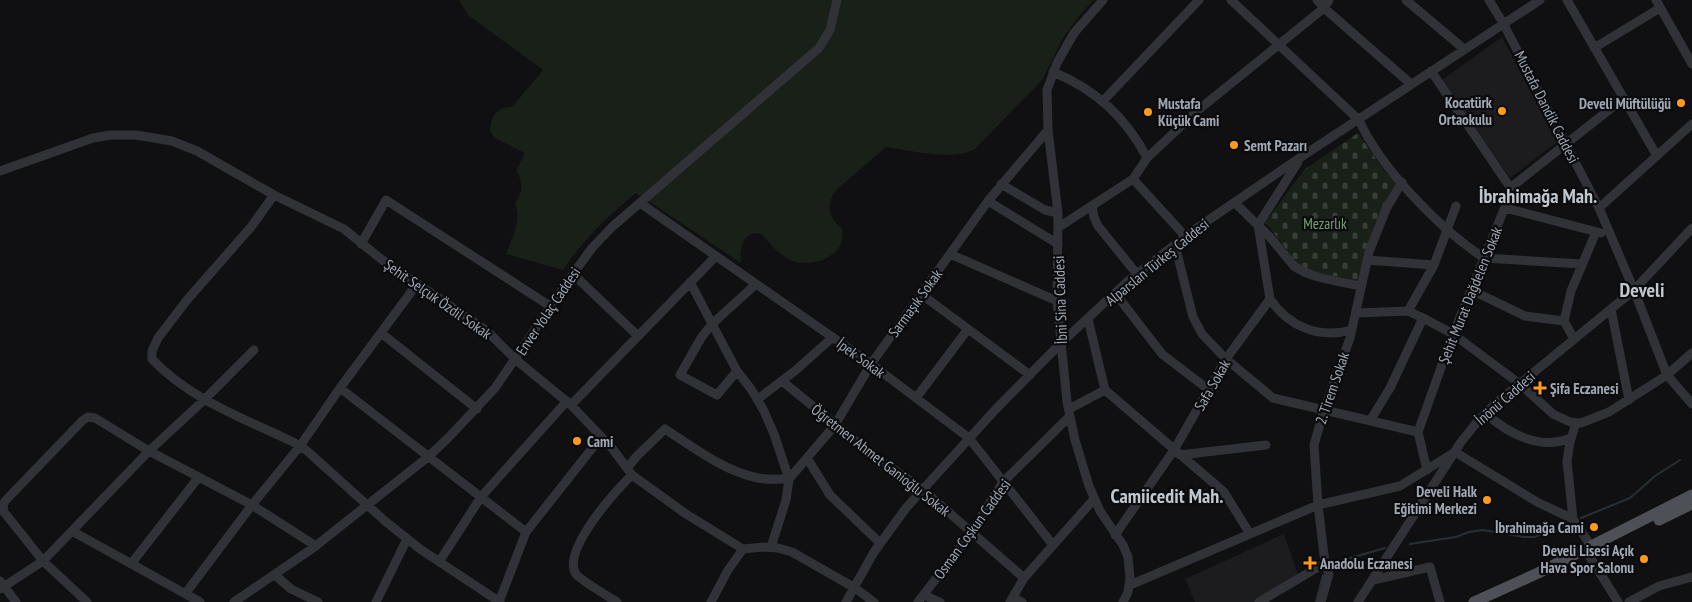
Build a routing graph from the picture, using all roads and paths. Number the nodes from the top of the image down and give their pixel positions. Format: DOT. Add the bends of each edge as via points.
graph roads {
  1 [pos="837,0"];
  2 [pos="1103,0"];
  3 [pos="1199,0"];
  4 [pos="1231,0"];
  5 [pos="1317,0"];
  6 [pos="1406,0"];
  7 [pos="1489,0"];
  8 [pos="1540,0"];
  9 [pos="1567,0"];
  10 [pos="1327,4"];
  11 [pos="1658,4"];
  12 [pos="1504,23"];
  13 [pos="1279,46"];
  14 [pos="1594,48"];
  15 [pos="1464,49"];
  16 [pos="1692,64"];
  17 [pos="1431,71"];
  18 [pos="1053,72"];
  19 [pos="1411,84"];
  20 [pos="1624,98"];
  21 [pos="1103,101"];
  22 [pos="1359,120"];
  23 [pos="1692,124"];
  24 [pos="1048,130"];
  25 [pos="1566,143"];
  26 [pos="1658,156"];
  27 [pos="1301,157"];
  28 [pos="1146,158"];
  29 [pos="0,172"];
  30 [pos="1133,179"];
  31 [pos="1402,182"];
  32 [pos="1001,184"];
  33 [pos="1512,190"];
  34 [pos="274,195"];
  35 [pos="988,201"];
  36 [pos="640,203"];
  37 [pos="1235,203"];
  38 [pos="1092,206"];
  39 [pos="1456,206"];
  40 [pos="1505,208"];
  41 [pos="1599,208"];
  42 [pos="1058,213"];
  43 [pos="1258,225"];
  44 [pos="1059,227"];
  45 [pos="1692,228"];
  46 [pos="1447,230"];
  47 [pos="1596,232"];
  48 [pos="1610,235"];
  49 [pos="1186,236"];
  50 [pos="361,244"];
  51 [pos="1058,244"];
  52 [pos="1175,245"];
  53 [pos="950,254"];
  54 [pos="716,256"];
  55 [pos="1484,258"];
  56 [pos="1367,260"];
  57 [pos="1434,264"];
  58 [pos="1582,264"];
  59 [pos="572,274"];
  60 [pos="1137,274"];
  61 [pos="690,282"];
  62 [pos="417,284"];
  63 [pos="756,284"];
  64 [pos="1360,286"];
  65 [pos="1471,290"];
  66 [pos="1634,290"];
  67 [pos="921,294"];
  68 [pos="1115,294"];
  69 [pos="1270,299"];
  70 [pos="1057,301"];
  71 [pos="550,306"];
  72 [pos="1610,309"];
  73 [pos="1408,311"];
  74 [pos="1356,313"];
  75 [pos="1423,318"];
  76 [pos="1088,319"];
  77 [pos="1564,321"];
  78 [pos="712,324"];
  79 [pos="968,328"];
  80 [pos="1352,330"];
  81 [pos="381,333"];
  82 [pos="1453,334"];
  83 [pos="638,336"];
  84 [pos="833,337"];
  85 [pos="1574,339"];
  86 [pos="1061,343"];
  87 [pos="254,350"];
  88 [pos="1692,353"];
  89 [pos="515,359"];
  90 [pos="1226,359"];
  91 [pos="871,364"];
  92 [pos="737,371"];
  93 [pos="1030,375"];
  94 [pos="1667,375"];
  95 [pos="782,381"];
  96 [pos="1520,384"];
  97 [pos="340,388"];
  98 [pos="1105,390"];
  99 [pos="1209,390"];
  100 [pos="916,398"];
  101 [pos="205,399"];
  102 [pos="758,399"];
  103 [pos="1628,400"];
  104 [pos="569,403"];
  105 [pos="1692,404"];
  106 [pos="477,409"];
  107 [pos="1324,410"];
  108 [pos="1069,413"];
  109 [pos="1485,413"];
  110 [pos="1370,421"];
  111 [pos="1576,423"];
  112 [pos="835,425"];
  113 [pos="1418,432"];
  114 [pos="601,437"];
  115 [pos="969,438"];
  116 [pos="1571,438"];
  117 [pos="1266,445"];
  118 [pos="300,446"];
  119 [pos="149,451"];
  120 [pos="1454,452"];
  121 [pos="1177,453"];
  122 [pos="428,457"];
  123 [pos="807,458"];
  124 [pos="1427,470"];
  125 [pos="630,472"];
  126 [pos="198,478"];
  127 [pos="789,479"];
  128 [pos="1003,482"];
  129 [pos="922,489"];
  130 [pos="1692,495"];
  131 [pos="481,498"];
  132 [pos="1094,499"];
  133 [pos="1692,504"];
  134 [pos="252,505"];
  135 [pos="368,505"];
  136 [pos="1318,505"];
  137 [pos="1573,519"];
  138 [pos="72,531"];
  139 [pos="526,532"];
  140 [pos="971,533"];
  141 [pos="1115,534"];
  142 [pos="1250,534"];
  143 [pos="407,539"];
  144 [pos="880,543"];
  145 [pos="1053,545"];
  146 [pos="316,546"];
  147 [pos="771,547"];
  148 [pos="743,549"];
  149 [pos="1590,550"];
  150 [pos="43,561"];
  151 [pos="439,562"];
  152 [pos="1326,563"];
  153 [pos="131,564"];
  154 [pos="275,576"];
  155 [pos="1692,577"];
  156 [pos="1024,578"];
  157 [pos="1373,580"];
  158 [pos="1130,585"];
  159 [pos="1,586"];
  160 [pos="855,588"];
  161 [pos="185,594"];
  162 [pos="921,599"];
  163 [pos="1012,600"];
  164 [pos="16,602"];
  165 [pos="87,602"];
  166 [pos="200,602"];
  167 [pos="234,602"];
  168 [pos="318,602"];
  169 [pos="376,602"];
  170 [pos="499,602"];
  171 [pos="617,602"];
  172 [pos="711,602"];
  173 [pos="846,602"];
  174 [pos="874,602"];
  175 [pos="940,602"];
  176 [pos="1022,602"];
  177 [pos="1123,602"];
  178 [pos="1259,602"];
  179 [pos="1321,602"];
  180 [pos="1358,602"];
  181 [pos="1440,602"];
  182 [pos="1474,602"];
  183 [pos="1488,602"];
  184 [pos="1618,602"];
  185 [pos="1629,602"];
  1 -- 36 [label="street, Enver Yolaç Caddesi" via="830,30 814,54"];
  2 -- 18 [label="street, İbni Sina Caddesi" via="1074,33"];
  3 -- 21 [label="street"];
  4 -- 13 [label="street"];
  5 -- 10 [label="street"];
  6 -- 15 [label="street"];
  7 -- 12 [label="street, Mustafa Dandik Caddesi"];
  8 -- 12 [label="street, Alparslan Türkeş Caddesi"];
  9 -- 14 [label="street"];
  10 -- 13 [label="street"];
  10 -- 19 [label="street"];
  11 -- 14 [label="street"];
  11 -- 16 [label="street"];
  12 -- 15 [label="street, Alparslan Türkeş Caddesi"];
  12 -- 25 [label="street, Mustafa Dandik Caddesi"];
  13 -- 22 [label="street"];
  13 -- 28 [label="street" via="1197,111"];
  14 -- 20 [label="street"];
  15 -- 17 [label="street, Alparslan Türkeş Caddesi"];
  17 -- 19 [label="street, Alparslan Türkeş Caddesi"];
  17 -- 33 [label="street"];
  18 -- 21 [label="street" via="1086,88"];
  18 -- 24 [label="street, İbni Sina Caddesi" via="1047,90"];
  19 -- 22 [label="street, Alparslan Türkeş Caddesi"];
  20 -- 25 [label="street, Şehit Murat Dağdelen Sokak"];
  20 -- 26 [label="street"];
  21 -- 28 [label="street" via="1129,128"];
  22 -- 27 [label="street, Alparslan Türkeş Caddesi"];
  22 -- 31 [label="street" via="1368,140"];
  23 -- 26 [label="street"];
  24 -- 32 [label="street, Sarmaşık Sokak"];
  24 -- 42 [label="street, İbni Sina Caddesi"];
  25 -- 33 [label="street, Şehit Murat Dağdelen Sokak"];
  25 -- 41 [label="street, Mustafa Dandik Caddesi"];
  26 -- 41 [label="street"];
  27 -- 37 [label="street, Alparslan Türkeş Caddesi"];
  27 -- 43 [label="street"];
  28 -- 30 [label="street"];
  29 -- 34 [label="street, Şehit Selçuk Özdil Sokak" via="93,138 128,134 185,146"];
  30 -- 38 [label="street"];
  30 -- 49 [label="street"];
  31 -- 46 [label="street"];
  31 -- 56 [label="street, 2. Tirem Sokak" via="1380,223"];
  32 -- 35 [label="street, Sarmaşık Sokak"];
  32 -- 42 [label="street" via="1044,210"];
  33 -- 40 [label="street, Şehit Murat Dağdelen Sokak"];
  34 -- 50 [label="street, Şehit Selçuk Özdil Sokak" via="344,229"];
  34 -- 101 [label="street" via="153,346 152,359 182,385"];
  35 -- 51 [label="street"];
  35 -- 53 [label="street, Sarmaşık Sokak"];
  36 -- 54 [label="street, İpek Sokak"];
  36 -- 59 [label="street, Enver Yolaç Caddesi" via="612,227"];
  37 -- 43 [label="street"];
  37 -- 49 [label="street, Alparslan Türkeş Caddesi"];
  38 -- 44 [label="street"];
  38 -- 60 [label="street" via="1098,226"];
  39 -- 46 [label="street"];
  40 -- 47 [label="street"];
  40 -- 55 [label="street, Şehit Murat Dağdelen Sokak"];
  41 -- 48 [label="street, Mustafa Dandik Caddesi"];
  42 -- 44 [label="street, İbni Sina Caddesi"];
  43 -- 64 [label="street" via="1299,270"];
  43 -- 69 [label="street"];
  44 -- 51 [label="street, İbni Sina Caddesi"];
  45 -- 66 [label="street, İnönü Caddesi"];
  46 -- 55 [label="street"];
  46 -- 57 [label="street"];
  47 -- 48 [label="street"];
  47 -- 58 [label="street"];
  48 -- 66 [label="street, Mustafa Dandik Caddesi"];
  49 -- 52 [label="street, Alparslan Türkeş Caddesi"];
  50 -- 62 [label="street, Şehit Selçuk Özdil Sokak"];
  50 -- 71 [label="street" via="386,200"];
  51 -- 70 [label="street, İbni Sina Caddesi"];
  52 -- 60 [label="street, Alparslan Türkeş Caddesi"];
  52 -- 90 [label="street" via="1193,317 1207,340"];
  53 -- 67 [label="street, Sarmaşık Sokak"];
  53 -- 70 [label="street"];
  54 -- 61 [label="street"];
  54 -- 63 [label="street, İpek Sokak"];
  55 -- 58 [label="street"];
  55 -- 65 [label="street, Şehit Murat Dağdelen Sokak"];
  56 -- 57 [label="street"];
  56 -- 64 [label="street, 2. Tirem Sokak"];
  57 -- 73 [label="street"];
  58 -- 77 [label="street"];
  59 -- 71 [label="street, Enver Yolaç Caddesi"];
  59 -- 83 [label="street"];
  60 -- 68 [label="street, Alparslan Türkeş Caddesi"];
  61 -- 78 [label="street"];
  61 -- 83 [label="street"];
  62 -- 81 [label="street"];
  62 -- 89 [label="street, Şehit Selçuk Özdil Sokak" via="487,331"];
  63 -- 78 [label="street"];
  63 -- 84 [label="street, İpek Sokak"];
  64 -- 74 [label="street, 2. Tirem Sokak"];
  65 -- 77 [label="street" via="1525,316"];
  65 -- 82 [label="street, Şehit Murat Dağdelen Sokak"];
  66 -- 72 [label="street, İnönü Caddesi"];
  66 -- 94 [label="street, Mustafa Dandik Caddesi"];
  67 -- 79 [label="street"];
  67 -- 91 [label="street, Sarmaşık Sokak"];
  68 -- 76 [label="street, Alparslan Türkeş Caddesi"];
  68 -- 99 [label="street" via="1162,354"];
  69 -- 80 [label="street" via="1284,316 1303,328 1328,333"];
  69 -- 90 [label="street, Safa Sokak"];
  70 -- 86 [label="street, İbni Sina Caddesi"];
  71 -- 89 [label="street, Enver Yolaç Caddesi"];
  72 -- 85 [label="street, İnönü Caddesi"];
  72 -- 103 [label="street"];
  73 -- 74 [label="street"];
  73 -- 75 [label="street"];
  74 -- 80 [label="street, 2. Tirem Sokak"];
  75 -- 82 [label="street"];
  75 -- 110 [label="street" via="1390,388"];
  76 -- 86 [label="street, Alparslan Türkeş Caddesi"];
  76 -- 98 [label="street"];
  77 -- 85 [label="street"];
  78 -- 92 [label="street"];
  78 -- 92 [label="street" via="680,375 717,395"];
  79 -- 93 [label="street"];
  79 -- 100 [label="street"];
  80 -- 107 [label="street, 2. Tirem Sokak"];
  81 -- 97 [label="street"];
  81 -- 106 [label="street"];
  82 -- 96 [label="street"];
  82 -- 113 [label="street, Şehit Murat Dağdelen Sokak"];
  83 -- 104 [label="street"];
  84 -- 91 [label="street, İpek Sokak"];
  84 -- 95 [label="street"];
  85 -- 96 [label="street, İnönü Caddesi"];
  86 -- 93 [label="street, Alparslan Türkeş Caddesi"];
  86 -- 108 [label="street, İbni Sina Caddesi"];
  87 -- 101 [label="street"];
  88 -- 94 [label="street"];
  89 -- 104 [label="street, Şehit Selçuk Özdil Sokak"];
  89 -- 106 [label="street, Enver Yolaç Caddesi"];
  90 -- 99 [label="street, Safa Sokak"];
  90 -- 107 [label="street" via="1274,398"];
  91 -- 100 [label="street, İpek Sokak"];
  91 -- 112 [label="street, Sarmaşık Sokak"];
  92 -- 102 [label="street"];
  93 -- 115 [label="street, Alparslan Türkeş Caddesi"];
  94 -- 103 [label="street"];
  94 -- 105 [label="street, Mustafa Dandik Caddesi"];
  95 -- 102 [label="street"];
  95 -- 112 [label="street, Öğretmen Ahmet Ganioğlu Sokak"];
  96 -- 109 [label="street, İnönü Caddesi"];
  96 -- 111 [label="street" via="1552,414"];
  97 -- 118 [label="street"];
  97 -- 122 [label="street"];
  98 -- 108 [label="street, Osman Coşkun Caddesi"];
  98 -- 121 [label="street"];
  99 -- 121 [label="street, Safa Sokak"];
  100 -- 115 [label="street, İpek Sokak"];
  101 -- 118 [label="street"];
  101 -- 119 [label="street"];
  102 -- 127 [label="street"];
  103 -- 111 [label="street" via="1609,412"];
  104 -- 114 [label="street, Şehit Selçuk Özdil Sokak"];
  104 -- 131 [label="street"];
  106 -- 122 [label="street, Enver Yolaç Caddesi"];
  107 -- 110 [label="street"];
  107 -- 136 [label="street, 2. Tirem Sokak" via="1314,445"];
  108 -- 128 [label="street, Osman Coşkun Caddesi"];
  108 -- 132 [label="street, İbni Sina Caddesi"];
  109 -- 116 [label="street" via="1507,430 1534,442 1553,443"];
  109 -- 120 [label="street, İnönü Caddesi"];
  110 -- 113 [label="street"];
  111 -- 116 [label="street"];
  112 -- 123 [label="street, Sarmaşık Sokak"];
  112 -- 129 [label="street, Öğretmen Ahmet Ganioğlu Sokak"];
  113 -- 124 [label="street"];
  114 -- 125 [label="street, Şehit Selçuk Özdil Sokak"];
  114 -- 139 [label="street"];
  115 -- 128 [label="street, İpek Sokak"];
  115 -- 129 [label="street, Alparslan Türkeş Caddesi"];
  116 -- 137 [label="street" via="1567,470"];
  117 -- 121 [label="street"];
  118 -- 134 [label="street"];
  118 -- 135 [label="street"];
  119 -- 126 [label="street"];
  119 -- 138 [label="street"];
  119 -- 150 [label="street" via="95,418 83,420 3,506 4,512"];
  120 -- 124 [label="street"];
  120 -- 137 [label="street" via="1537,502"];
  120 -- 157 [label="street, İnönü Caddesi"];
  121 -- 141 [label="street, Safa Sokak"];
  121 -- 142 [label="street" via="1224,492"];
  122 -- 131 [label="street"];
  122 -- 135 [label="street, Enver Yolaç Caddesi"];
  123 -- 127 [label="street, Sarmaşık Sokak"];
  123 -- 144 [label="street" via="830,495"];
  124 -- 136 [label="street" via="1400,486"];
  125 -- 127 [label="street" via="637,456 665,429 732,469 759,479"];
  125 -- 148 [label="street, Şehit Selçuk Özdil Sokak" via="686,514"];
  125 -- 171 [label="street" via="592,522 573,564 579,578"];
  126 -- 134 [label="street"];
  126 -- 153 [label="street"];
  127 -- 147 [label="street" via="788,495"];
  128 -- 140 [label="street, Osman Coşkun Caddesi"];
  128 -- 145 [label="street, İpek Sokak"];
  129 -- 140 [label="street, Öğretmen Ahmet Ganioğlu Sokak"];
  129 -- 144 [label="street, Alparslan Türkeş Caddesi"];
  130 -- 149 [label="main road"];
  131 -- 139 [label="street"];
  131 -- 151 [label="street"];
  132 -- 141 [label="street, İbni Sina Caddesi"];
  132 -- 145 [label="street"];
  133 -- 149 [label="main road"];
  134 -- 146 [label="street"];
  134 -- 161 [label="street"];
  135 -- 143 [label="street"];
  135 -- 146 [label="street, Enver Yolaç Caddesi"];
  136 -- 142 [label="street"];
  136 -- 152 [label="street, 2. Tirem Sokak"];
  137 -- 149 [label="street"];
  138 -- 150 [label="street"];
  138 -- 153 [label="street"];
  139 -- 170 [label="street"];
  140 -- 156 [label="street, Öğretmen Ahmet Ganioğlu Sokak"];
  140 -- 162 [label="street, Osman Coşkun Caddesi"];
  141 -- 158 [label="street, İbni Sina Caddesi" via="1128,557"];
  142 -- 158 [label="street"];
  143 -- 151 [label="street"];
  143 -- 169 [label="street"];
  144 -- 160 [label="street, Alparslan Türkeş Caddesi"];
  145 -- 156 [label="street"];
  146 -- 154 [label="street, Enver Yolaç Caddesi"];
  147 -- 148 [label="street"];
  147 -- 160 [label="street" via="798,555"];
  148 -- 172 [label="street"];
  149 -- 182 [label="main road"];
  149 -- 183 [label="main road"];
  149 -- 184 [label="street"];
  150 -- 159 [label="street"];
  150 -- 165 [label="street"];
  151 -- 170 [label="street"];
  152 -- 178 [label="street"];
  152 -- 179 [label="street, 2. Tirem Sokak" via="1329,574"];
  153 -- 161 [label="street"];
  154 -- 167 [label="street, Enver Yolaç Caddesi"];
  154 -- 168 [label="street" via="291,589"];
  155 -- 185 [label="street" via="1660,586"];
  156 -- 163 [label="street"];
  157 -- 180 [label="street, İnönü Caddesi"];
  157 -- 181 [label="street" via="1430,567"];
  158 -- 177 [label="street, İbni Sina Caddesi"];
  159 -- 164 [label="street"];
  160 -- 173 [label="street, Alparslan Türkeş Caddesi"];
  160 -- 174 [label="street"];
  161 -- 166 [label="street"];
  162 -- 175 [label="street"];
  163 -- 176 [label="street"];
}
